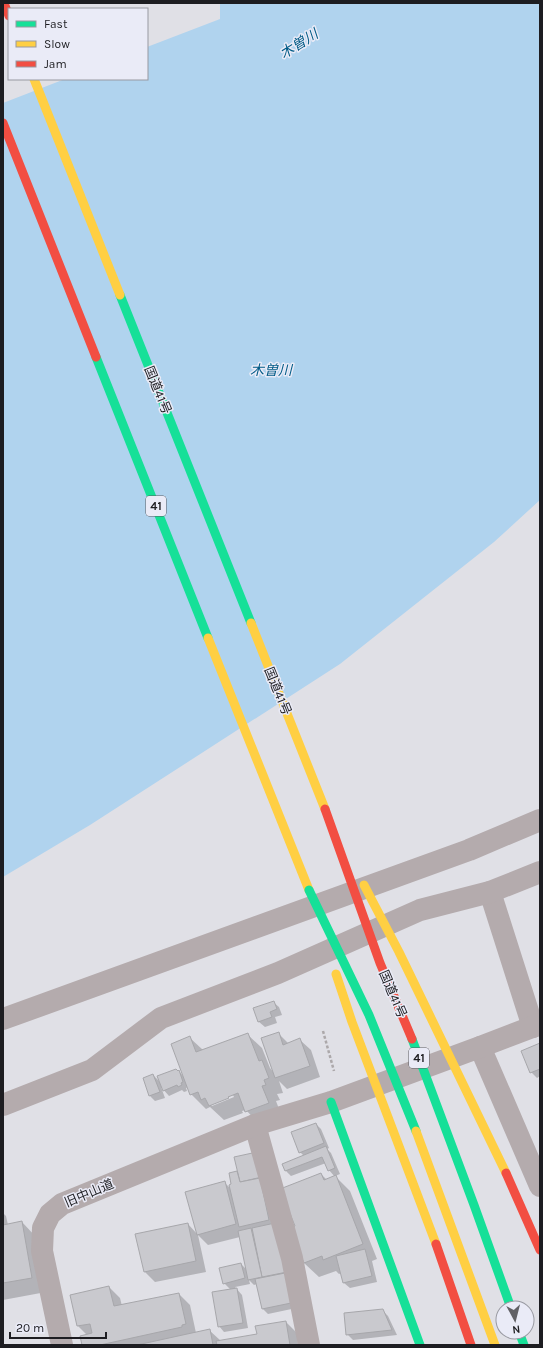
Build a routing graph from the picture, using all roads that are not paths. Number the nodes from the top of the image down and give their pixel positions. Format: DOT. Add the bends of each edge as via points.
graph roads {
  1 [pos="4,3"];
  2 [pos="8,13"];
  3 [pos="34,80"];
  4 [pos="3,123"];
  5 [pos="325,809"];
  6 [pos="540,820"];
  7 [pos="540,872"];
  8 [pos="308,890"];
  9 [pos="490,892"];
  10 [pos="3,1019"];
  11 [pos="536,1025"];
  12 [pos="480,1047"];
  13 [pos="336,1100"];
  14 [pos="3,1105"];
  15 [pos="255,1125"];
  16 [pos="540,1186"];
  17 [pos="540,1250"];
  18 [pos="508,1300"];
  19 [pos="62,1345"];
  20 [pos="309,1345"];
  21 [pos="420,1345"];
  22 [pos="471,1345"];
  23 [pos="495,1345"];
  1 -- 2 [label="main road"];
  3 -- 5 [label="main road, 国道41号 / 41"];
  4 -- 8 [label="main road, 41"];
  5 -- 17 [label="main road, bridge" via="399,952 517,1195"];
  5 -- 18 [label="main road, 国道41号 / 41, bridge" via="380,963 414,1045"];
  6 -- 10 [label="street" via="469,850"];
  7 -- 9 [label="street"];
  8 -- 22 [label="main road, bridge" via="352,1022 428,1221"];
  8 -- 23 [label="main road, 41, bridge" via="369,1015 404,1099"];
  9 -- 11 [label="street"];
  9 -- 14 [label="street" via="420,910 278,973 160,1018 92,1070"];
  11 -- 12 [label="street, 旧中山道"];
  12 -- 13 [label="street, 旧中山道"];
  12 -- 16 [label="street"];
  13 -- 15 [label="street, 旧中山道"];
  13 -- 21 [label="main road"];
  15 -- 19 [label="street, 旧中山道" via="62,1204 50,1214 43,1228 42,1251"];
  15 -- 20 [label="street" via="292,1258"];
}
